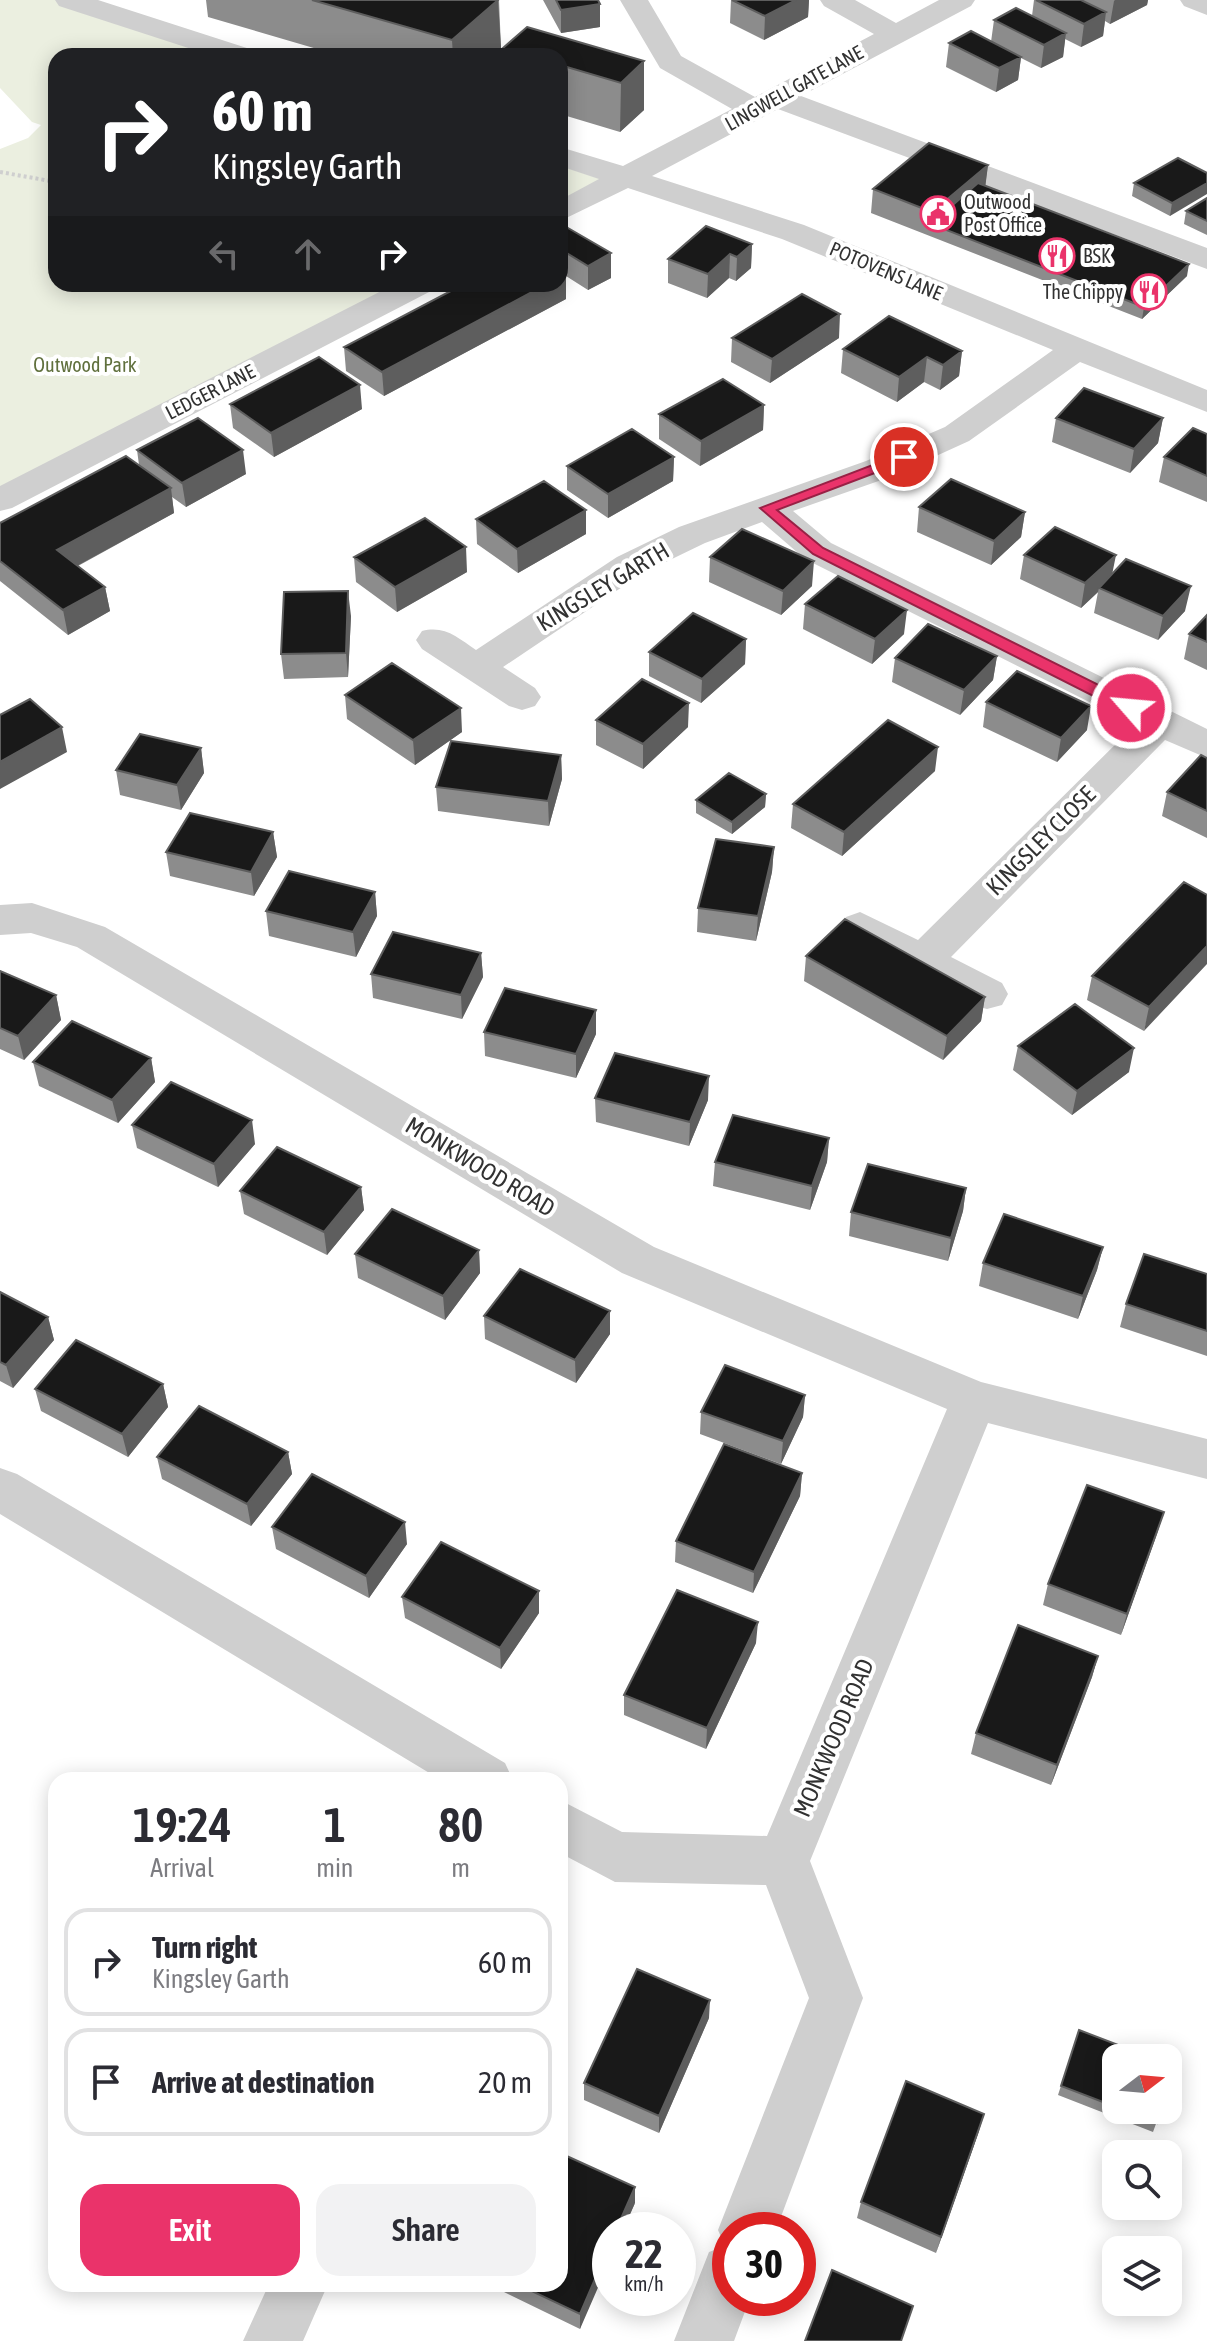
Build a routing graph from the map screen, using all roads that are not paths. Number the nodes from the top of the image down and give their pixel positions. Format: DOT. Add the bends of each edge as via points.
graph roads {
  1 [pos="69,0"];
  2 [pos="634,0"];
  3 [pos="834,0"];
  4 [pos="961,0"];
  5 [pos="1194,0"];
  6 [pos="1207,6"];
  7 [pos="894,34"];
  8 [pos="226,48"];
  9 [pos="765,103"];
  10 [pos="568,158"];
  11 [pos="628,177"];
  12 [pos="568,208"];
  13 [pos="1207,259"];
  14 [pos="404,292"];
  15 [pos="1075,350"];
  16 [pos="1207,402"];
  17 [pos="0,500"];
  18 [pos="767,508"];
  19 [pos="435,640"];
  20 [pos="478,666"];
  21 [pos="522,697"];
  22 [pos="1160,722"];
  23 [pos="1207,745"];
  24 [pos="0,920"];
  25 [pos="860,927"];
  26 [pos="923,960"];
  27 [pos="987,994"];
  28 [pos="974,1400"];
  29 [pos="1207,1459"];
  30 [pos="0,1489"];
  31 [pos="474,1772"];
  32 [pos="568,1829"];
  33 [pos="783,1861"];
  34 [pos="754,2212"];
  35 [pos="295,2292"];
  36 [pos="714,2316"];
  37 [pos="273,2341"];
  38 [pos="704,2341"];
  1 -- 8 [label="street" via="159,17"];
  2 -- 9 [label="street" via="670,62"];
  3 -- 7 [label="street"];
  4 -- 7 [label="street, LINGWELL GATE LANE"];
  5 -- 6 [label="street"];
  7 -- 9 [label="street, LINGWELL GATE LANE"];
  9 -- 11 [label="street, LINGWELL GATE LANE"];
  9 -- 13 [label="street"];
  10 -- 11 [label="street, POTOVENS LANE"];
  11 -- 12 [label="street"];
  11 -- 15 [label="street, POTOVENS LANE" via="793,232"];
  14 -- 17 [label="street, LEDGER LANE"];
  15 -- 16 [label="street, POTOVENS LANE"];
  15 -- 18 [label="street, KINGSLEY GARTH" via="957,434"];
  18 -- 20 [label="street, KINGSLEY GARTH" via="630,565"];
  18 -- 22 [label="street" via="818,551"];
  19 -- 20 [label="street"];
  20 -- 21 [label="street"];
  22 -- 23 [label="street"];
  22 -- 26 [label="street, KINGSLEY CLOSE"];
  24 -- 28 [label="street, MONKWOOD ROAD" via="32,918 91,937 638,1260"];
  25 -- 26 [label="street"];
  26 -- 27 [label="street"];
  28 -- 29 [label="street, MONKWOOD ROAD"];
  28 -- 33 [label="street, MONKWOOD ROAD"];
  30 -- 31 [label="street"];
  32 -- 33 [label="street" via="615,1857"];
  33 -- 34 [label="street" via="836,1998"];
  35 -- 37 [label="street"];
  36 -- 38 [label="street"];
}
